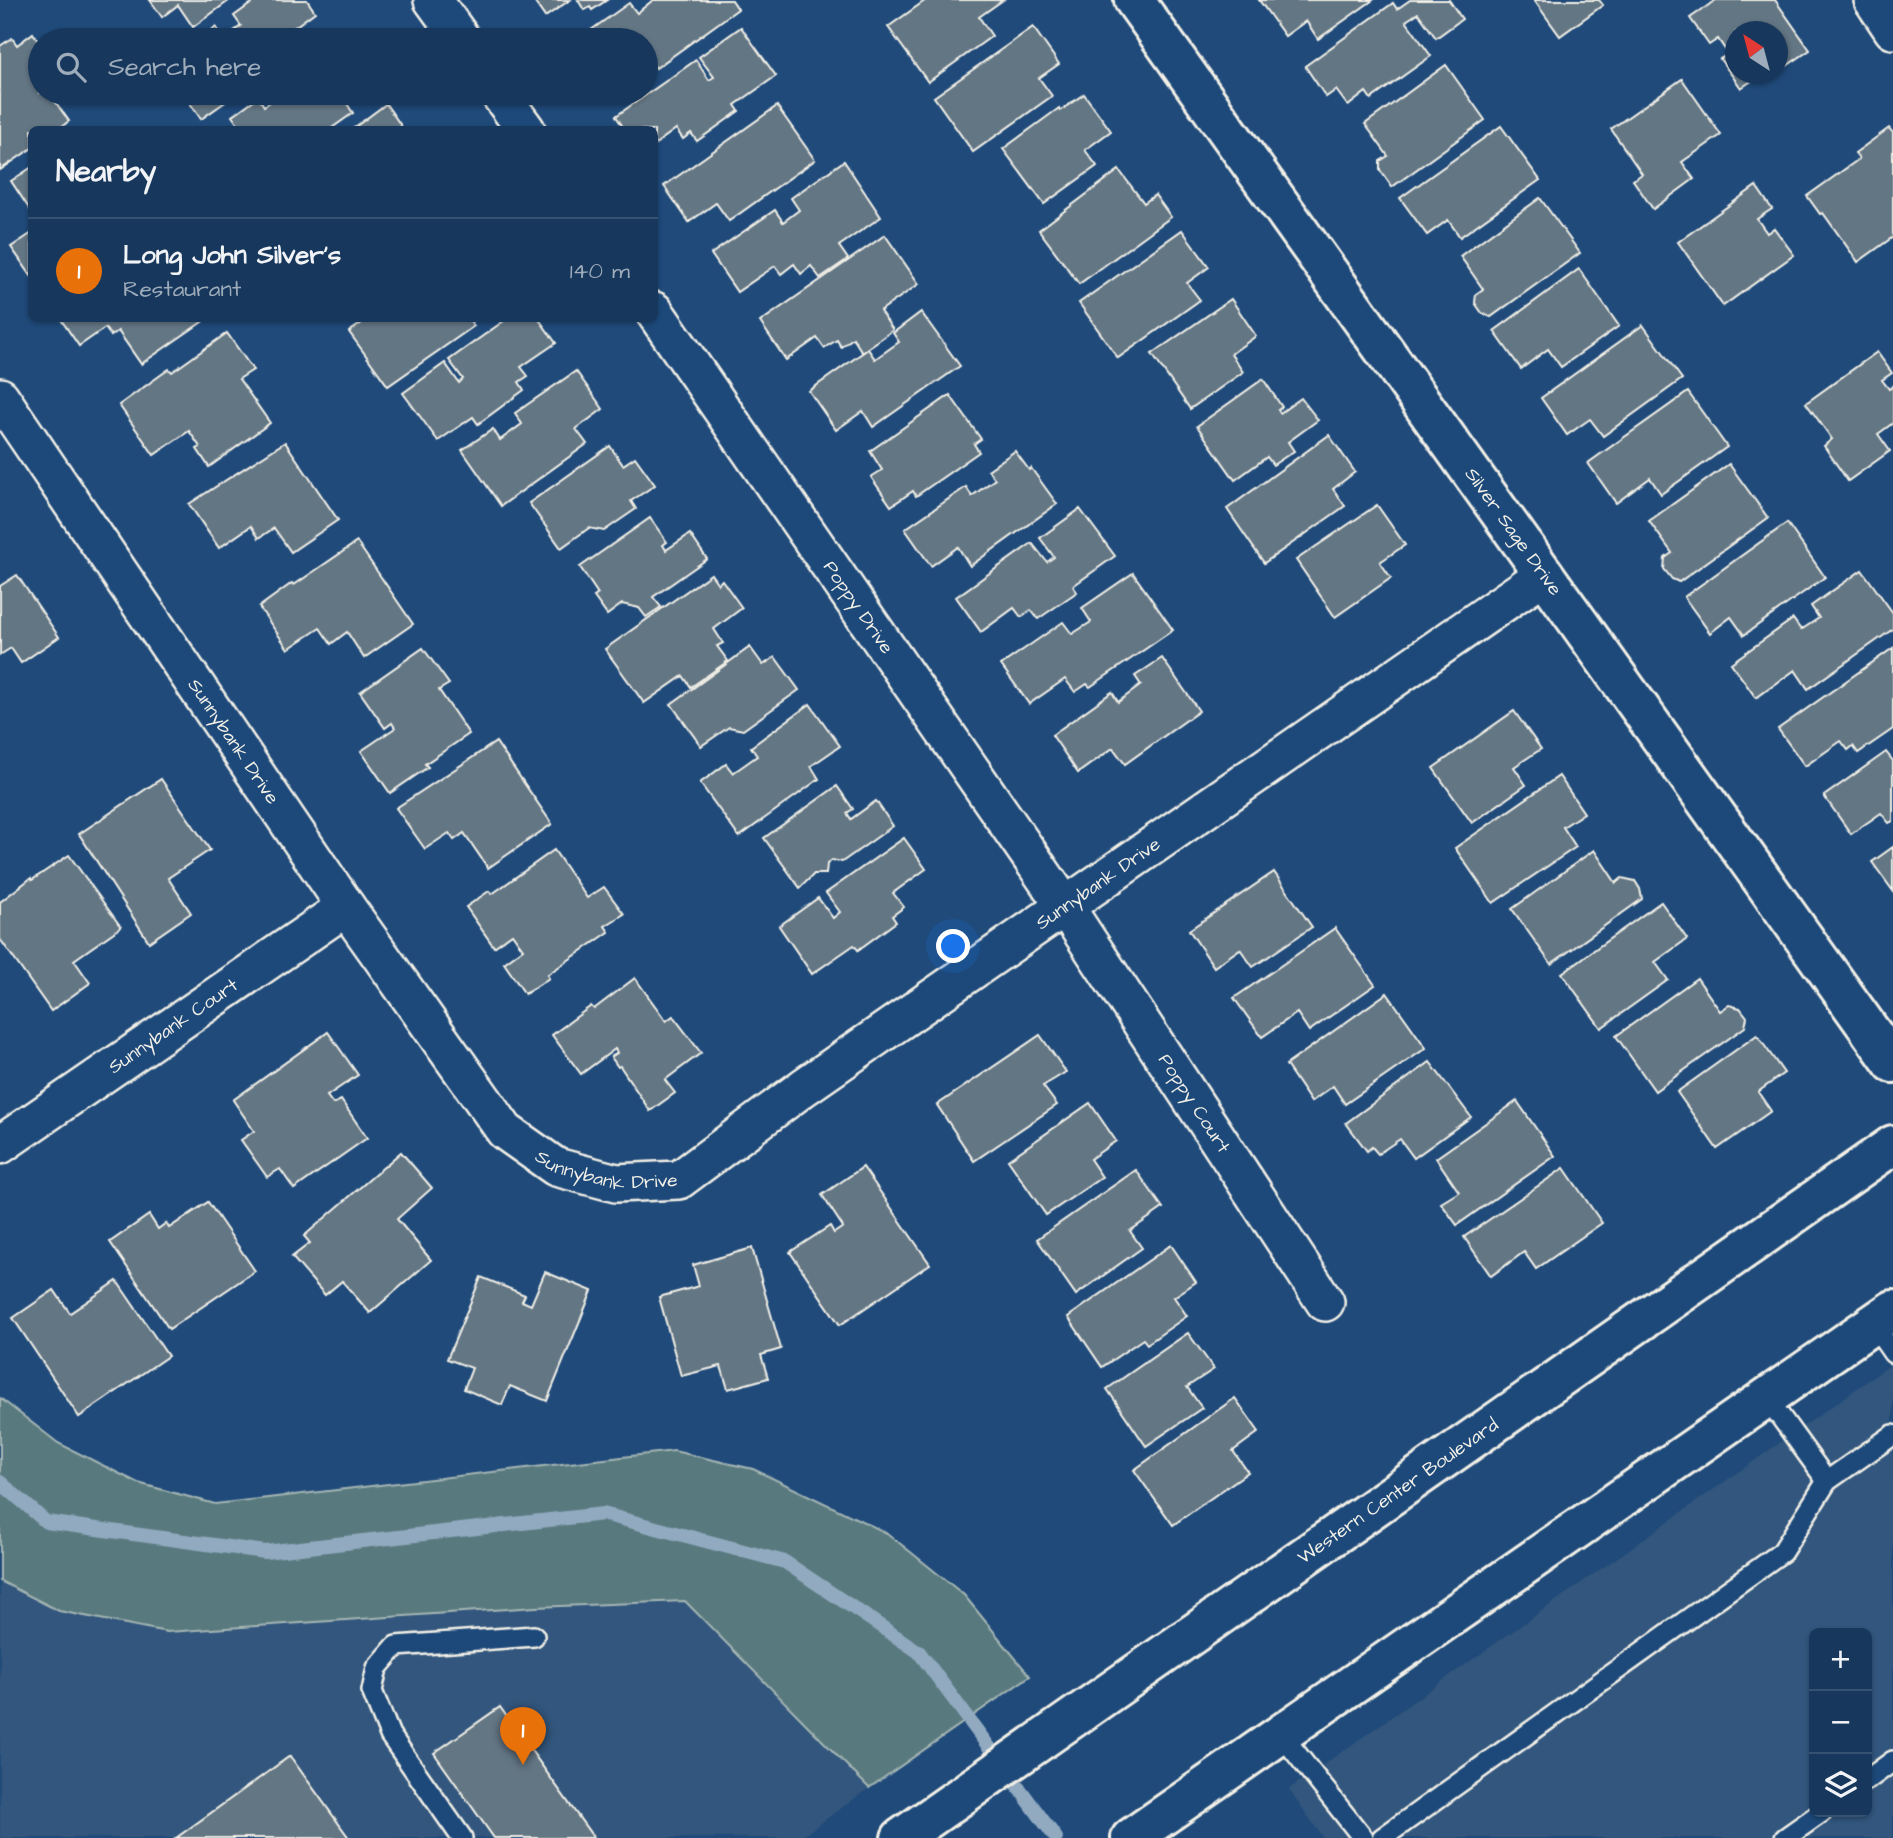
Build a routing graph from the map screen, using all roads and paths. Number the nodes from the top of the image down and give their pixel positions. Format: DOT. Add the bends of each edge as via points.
graph roads {
  1 [pos="433,0"];
  2 [pos="1134,0"];
  3 [pos="1873,0"];
  4 [pos="453,28"];
  5 [pos="1893,30"];
  6 [pos="508,105"];
  7 [pos="523,126"];
  8 [pos="658,317"];
  9 [pos="1,402"];
  10 [pos="1545,575"];
  11 [pos="1064,905"];
  12 [pos="346,907"];
  13 [pos="1893,1062"];
  14 [pos="0,1145"];
  15 [pos="1893,1145"];
  16 [pos="1325,1302"];
  17 [pos="1886,1329"];
  18 [pos="1767,1398"];
  19 [pos="1893,1435"];
  20 [pos="1827,1481"];
  21 [pos="534,1636"];
  22 [pos="1281,1734"];
  23 [pos="1893,1761"];
  24 [pos="1872,1776"];
  25 [pos="1815,1817"];
  26 [pos="1144,1829"];
  27 [pos="462,1838"];
  28 [pos="901,1838"];
  29 [pos="1363,1838"];
  30 [pos="1382,1838"];
  31 [pos="1785,1838"];
  1 -- 4 [label="street"];
  2 -- 10 [label="main road, Silver Sage Drive"];
  3 -- 5 [label="street"];
  6 -- 7 [label="street"];
  8 -- 11 [label="street, Poppy Drive"];
  9 -- 12 [label="street, Sunnybank Drive"];
  10 -- 11 [label="street, Sunnybank Drive"];
  10 -- 13 [label="main road, Silver Sage Drive"];
  11 -- 12 [label="street, Sunnybank Drive" via="679,1180 616,1183 556,1167 505,1132"];
  11 -- 16 [label="street, Poppy Court"];
  12 -- 14 [label="street, Sunnybank Court"];
  15 -- 28 [label="main road, Western Center Boulevard"];
  17 -- 18 [label="main road"];
  18 -- 20 [label="lane"];
  18 -- 22 [label="main road"];
  19 -- 20 [label="lane"];
  20 -- 30 [label="lane" via="1782,1552"];
  21 -- 27 [label="lane" via="396,1646 377,1668 372,1691 390,1735"];
  22 -- 26 [label="main road"];
  22 -- 29 [label="lane"];
  23 -- 24 [label="lane"];
  25 -- 31 [label="lane"];
}
